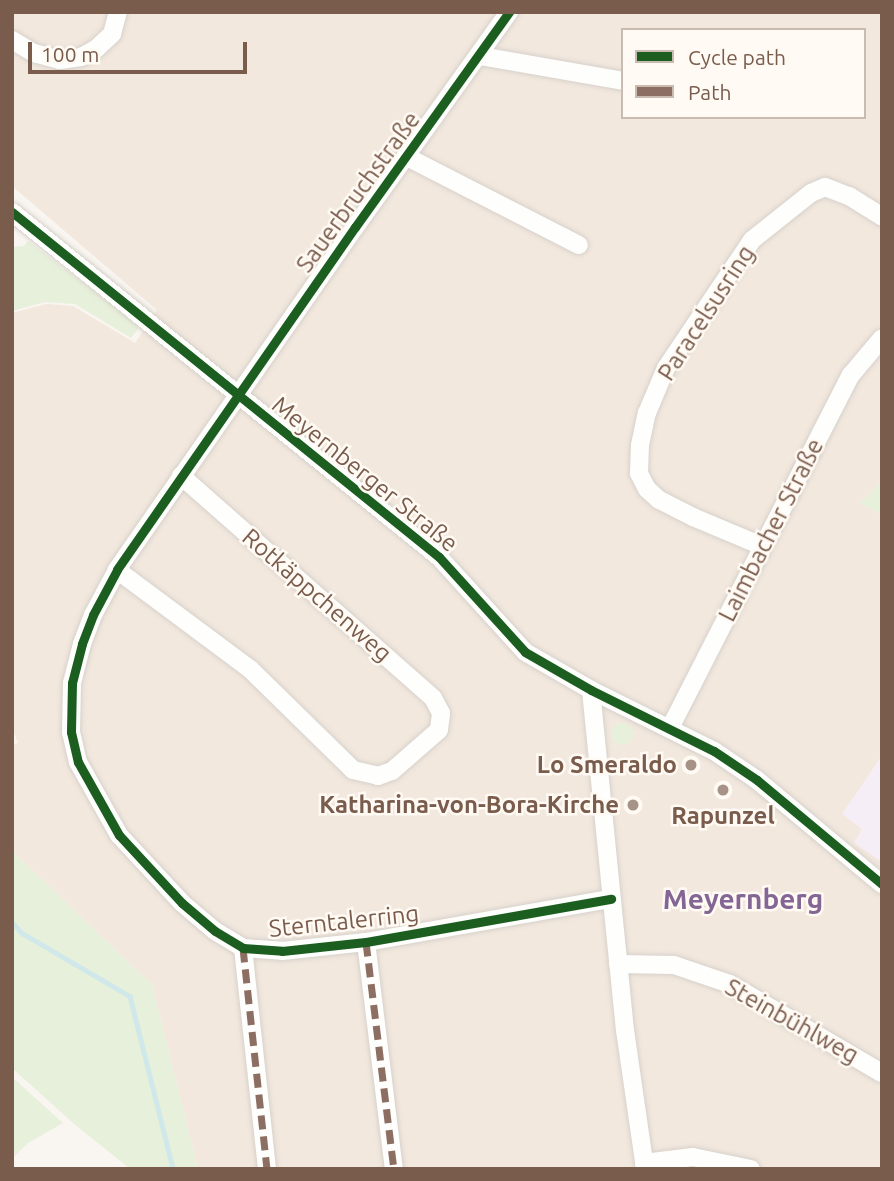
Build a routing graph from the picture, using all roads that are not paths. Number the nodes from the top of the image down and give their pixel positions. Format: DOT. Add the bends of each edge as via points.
graph roads {
  1 [pos="118,12"];
  2 [pos="509,12"];
  3 [pos="12,40"];
  4 [pos="480,57"];
  5 [pos="621,81"];
  6 [pos="407,157"];
  7 [pos="882,217"];
  8 [pos="17,218"];
  9 [pos="579,245"];
  10 [pos="882,338"];
  11 [pos="238,395"];
  12 [pos="181,475"];
  13 [pos="762,546"];
  14 [pos="117,570"];
  15 [pos="590,690"];
  16 [pos="670,728"];
  17 [pos="882,884"];
  18 [pos="611,899"];
  19 [pos="366,942"];
  20 [pos="243,948"];
  21 [pos="618,964"];
  22 [pos="882,1073"];
  23 [pos="645,1166"];
  24 [pos="267,1169"];
  25 [pos="394,1169"];
  26 [pos="751,1169"];
  1 -- 3 [label="street" via="112,34 81,57 60,60 34,53"];
  2 -- 4 [label="street, Sauerbruchstraße"];
  4 -- 5 [label="street"];
  4 -- 6 [label="street, Sauerbruchstraße"];
  6 -- 9 [label="street"];
  6 -- 11 [label="street, Sauerbruchstraße"];
  7 -- 13 [label="street, Paracelsusring" via="825,187 752,240 667,368 647,413 639,472 648,489 659,500"];
  8 -- 11 [label="street, Meyernberger Straße"];
  10 -- 13 [label="street, Laimbacher Straße" via="851,375"];
  11 -- 12 [label="street, Sterntalerring"];
  11 -- 15 [label="street, Meyernberger Straße" via="439,557 525,652"];
  12 -- 14 [label="street, Sterntalerring"];
  12 -- 14 [label="street, Rotkäppchenweg" via="433,698 442,722 430,741 392,771 378,776 353,770 250,669"];
  13 -- 16 [label="street, Laimbacher Straße"];
  14 -- 20 [label="street, Sterntalerring" via="93,615 72,683 71,732 78,762 119,835 182,904"];
  15 -- 16 [label="street, Meyernberger Straße"];
  15 -- 18 [label="street"];
  16 -- 17 [label="street, Meyernberger Straße" via="757,780"];
  18 -- 19 [label="street, Sterntalerring"];
  18 -- 21 [label="street"];
  19 -- 20 [label="street, Sterntalerring" via="282,951"];
  19 -- 25 [label="street, Sterntalerring"];
  20 -- 24 [label="street, Sterntalerring"];
  21 -- 22 [label="street, Steinbühlweg" via="674,965 730,984"];
  21 -- 23 [label="street"];
  23 -- 26 [label="street" via="693,1157"];
}
